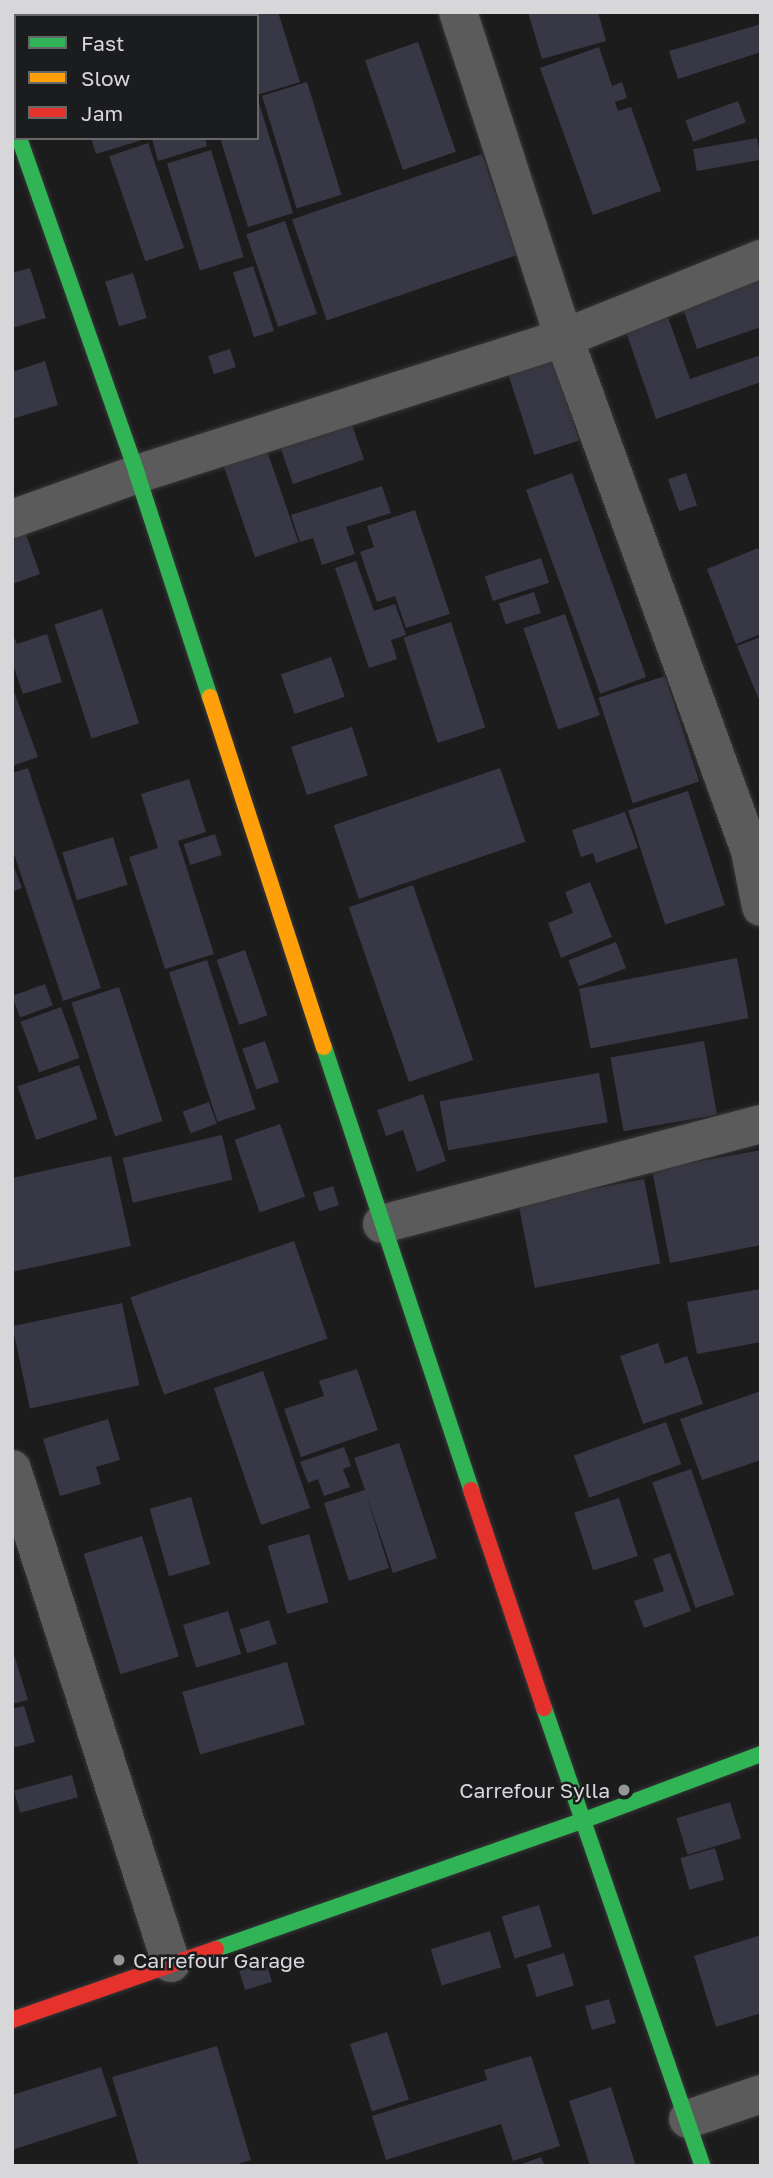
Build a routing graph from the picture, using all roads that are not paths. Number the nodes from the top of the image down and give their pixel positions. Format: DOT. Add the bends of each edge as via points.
graph roads {
  1 [pos="458,12"];
  2 [pos="20,140"];
  3 [pos="761,259"];
  4 [pos="564,338"];
  5 [pos="137,474"];
  6 [pos="12,519"];
  7 [pos="761,907"];
  8 [pos="761,1124"];
  9 [pos="382,1224"];
  10 [pos="12,1469"];
  11 [pos="761,1754"];
  12 [pos="582,1821"];
  13 [pos="171,1963"];
  14 [pos="12,2020"];
  15 [pos="761,2094"];
  16 [pos="688,2119"];
  17 [pos="703,2166"];
  1 -- 4 [label="street"];
  2 -- 5 [label="street"];
  3 -- 4 [label="street"];
  4 -- 5 [label="street"];
  4 -- 7 [label="street" via="750,851"];
  5 -- 6 [label="street"];
  5 -- 9 [label="street"];
  8 -- 9 [label="street"];
  9 -- 12 [label="street"];
  10 -- 13 [label="street"];
  11 -- 12 [label="street"];
  12 -- 13 [label="street"];
  12 -- 16 [label="street"];
  13 -- 14 [label="street"];
  15 -- 16 [label="street"];
  16 -- 17 [label="street"];
}
